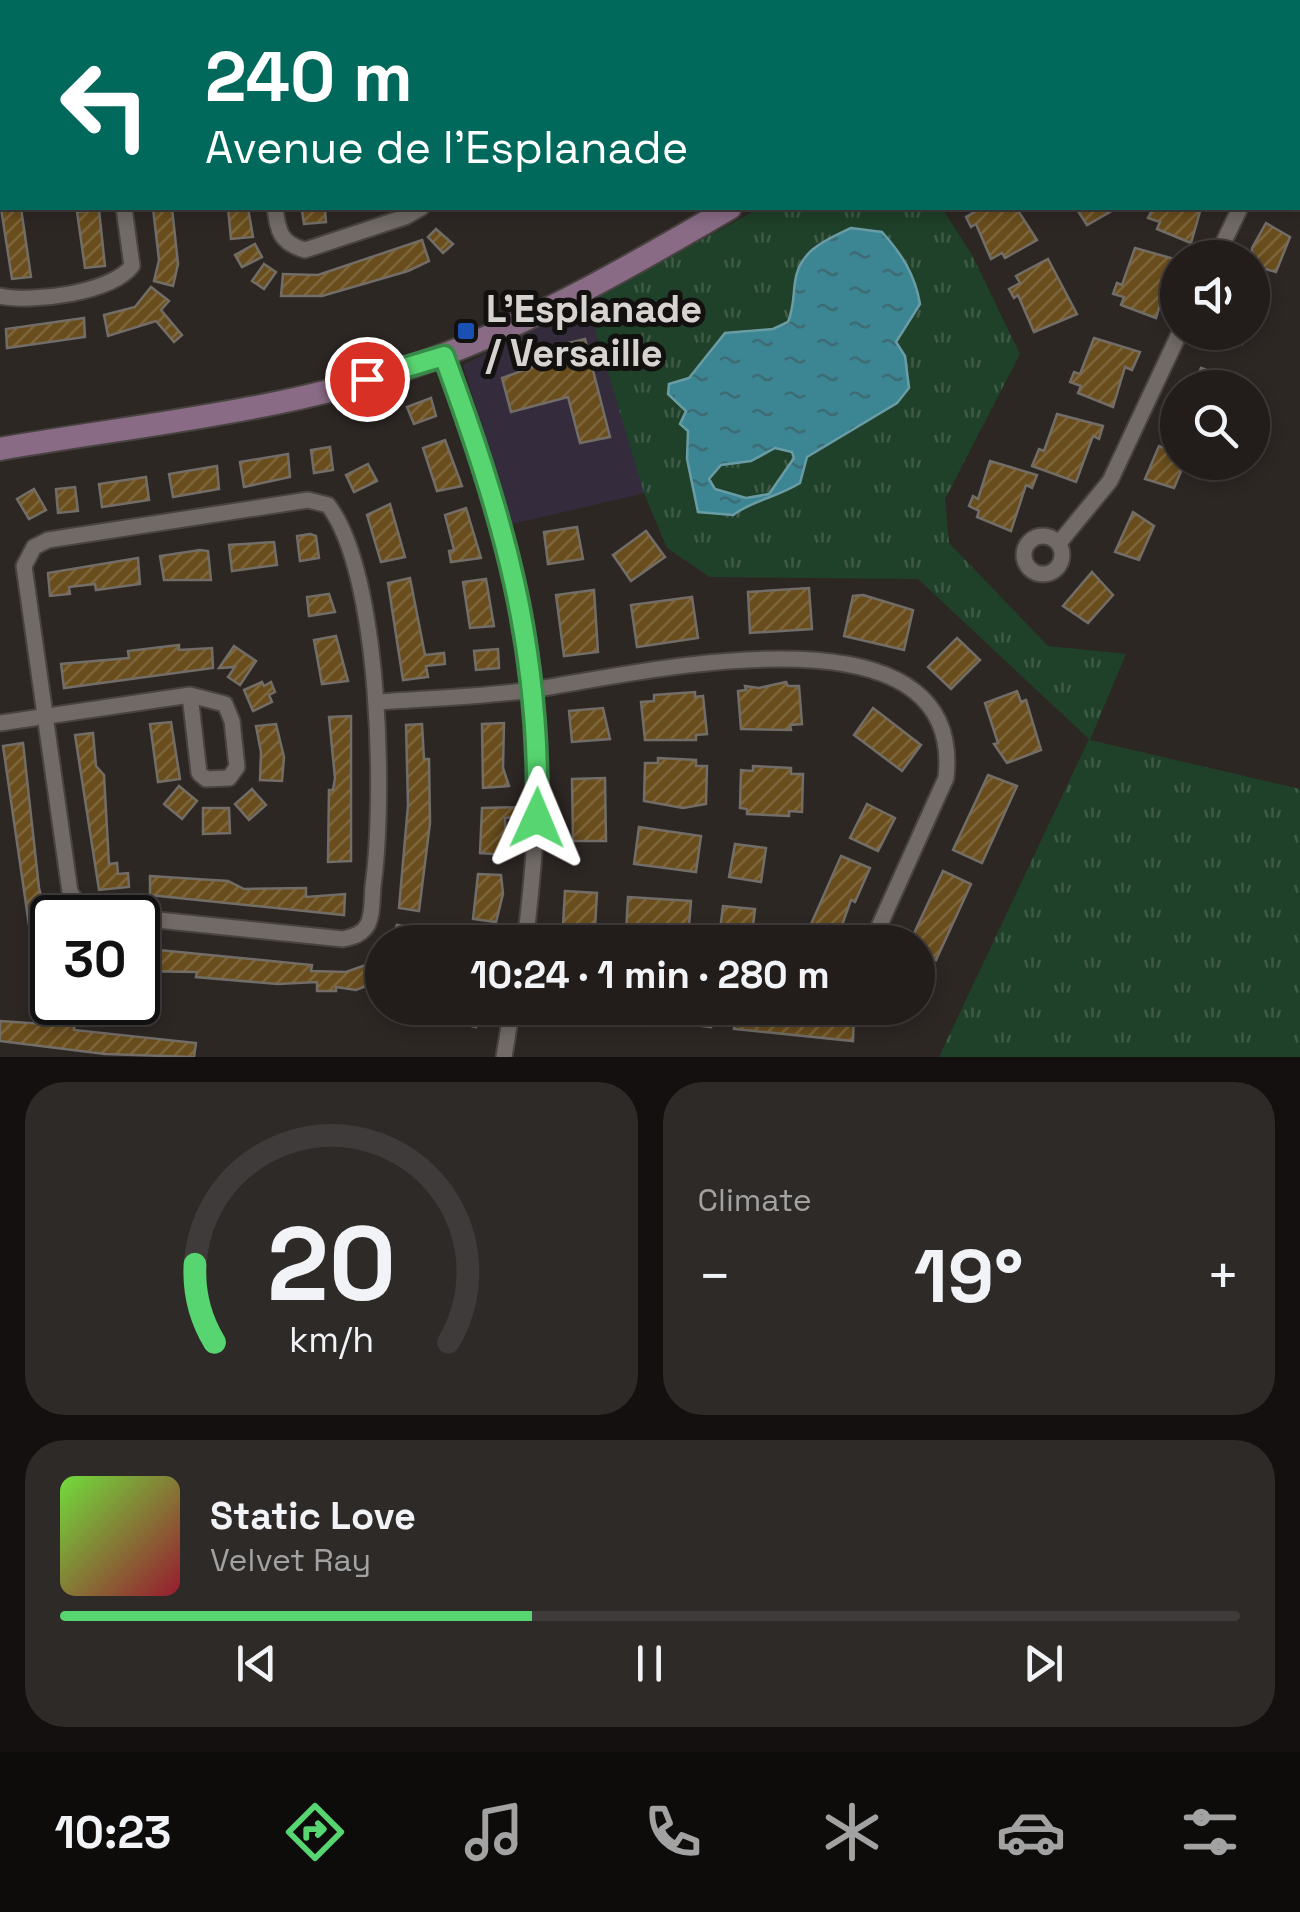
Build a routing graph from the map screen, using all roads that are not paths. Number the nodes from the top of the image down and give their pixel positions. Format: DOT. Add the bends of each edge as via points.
graph roads {
  1 [pos="124,210"];
  2 [pos="275,210"];
  3 [pos="418,210"];
  4 [pos="726,210"];
  5 [pos="1239,210"];
  6 [pos="1225,240"];
  7 [pos="0,296"];
  8 [pos="1172,350"];
  9 [pos="444,356"];
  10 [pos="115,429"];
  11 [pos="0,438"];
  12 [pos="0,449"];
  13 [pos="1059,543"];
  14 [pos="533,690"];
  15 [pos="190,696"];
  16 [pos="378,702"];
  17 [pos="45,716"];
  18 [pos="0,723"];
  19 [pos="72,895"];
  20 [pos="160,921"];
  21 [pos="527,925"];
  22 [pos="880,925"];
  23 [pos="509,1025"];
  24 [pos="504,1057"];
  1 -- 7 [label="street" via="132,266 120,281 89,290"];
  2 -- 3 [label="street" via="278,234 304,250"];
  4 -- 9 [label="street" via="552,308"];
  5 -- 6 [label="street"];
  8 -- 13 [label="street" via="1110,481"];
  9 -- 10 [label="street" via="265,404"];
  9 -- 14 [label="street" via="502,524"];
  10 -- 11 [label="street"];
  10 -- 12 [label="street"];
  14 -- 16 [label="street"];
  14 -- 21 [label="street" via="537,818"];
  14 -- 22 [label="street" via="780,658 842,662 907,688 935,713 947,742 946,778"];
  15 -- 15 [label="street" via="198,773 229,778 237,767 225,704"];
  15 -- 17 [label="street"];
  16 -- 17 [label="street" via="343,531 328,505 308,500 34,546 24,566"];
  16 -- 20 [label="street" via="378,855 368,924 358,935 343,940"];
  17 -- 18 [label="street"];
  17 -- 19 [label="street"];
  23 -- 24 [label="street"];
}
